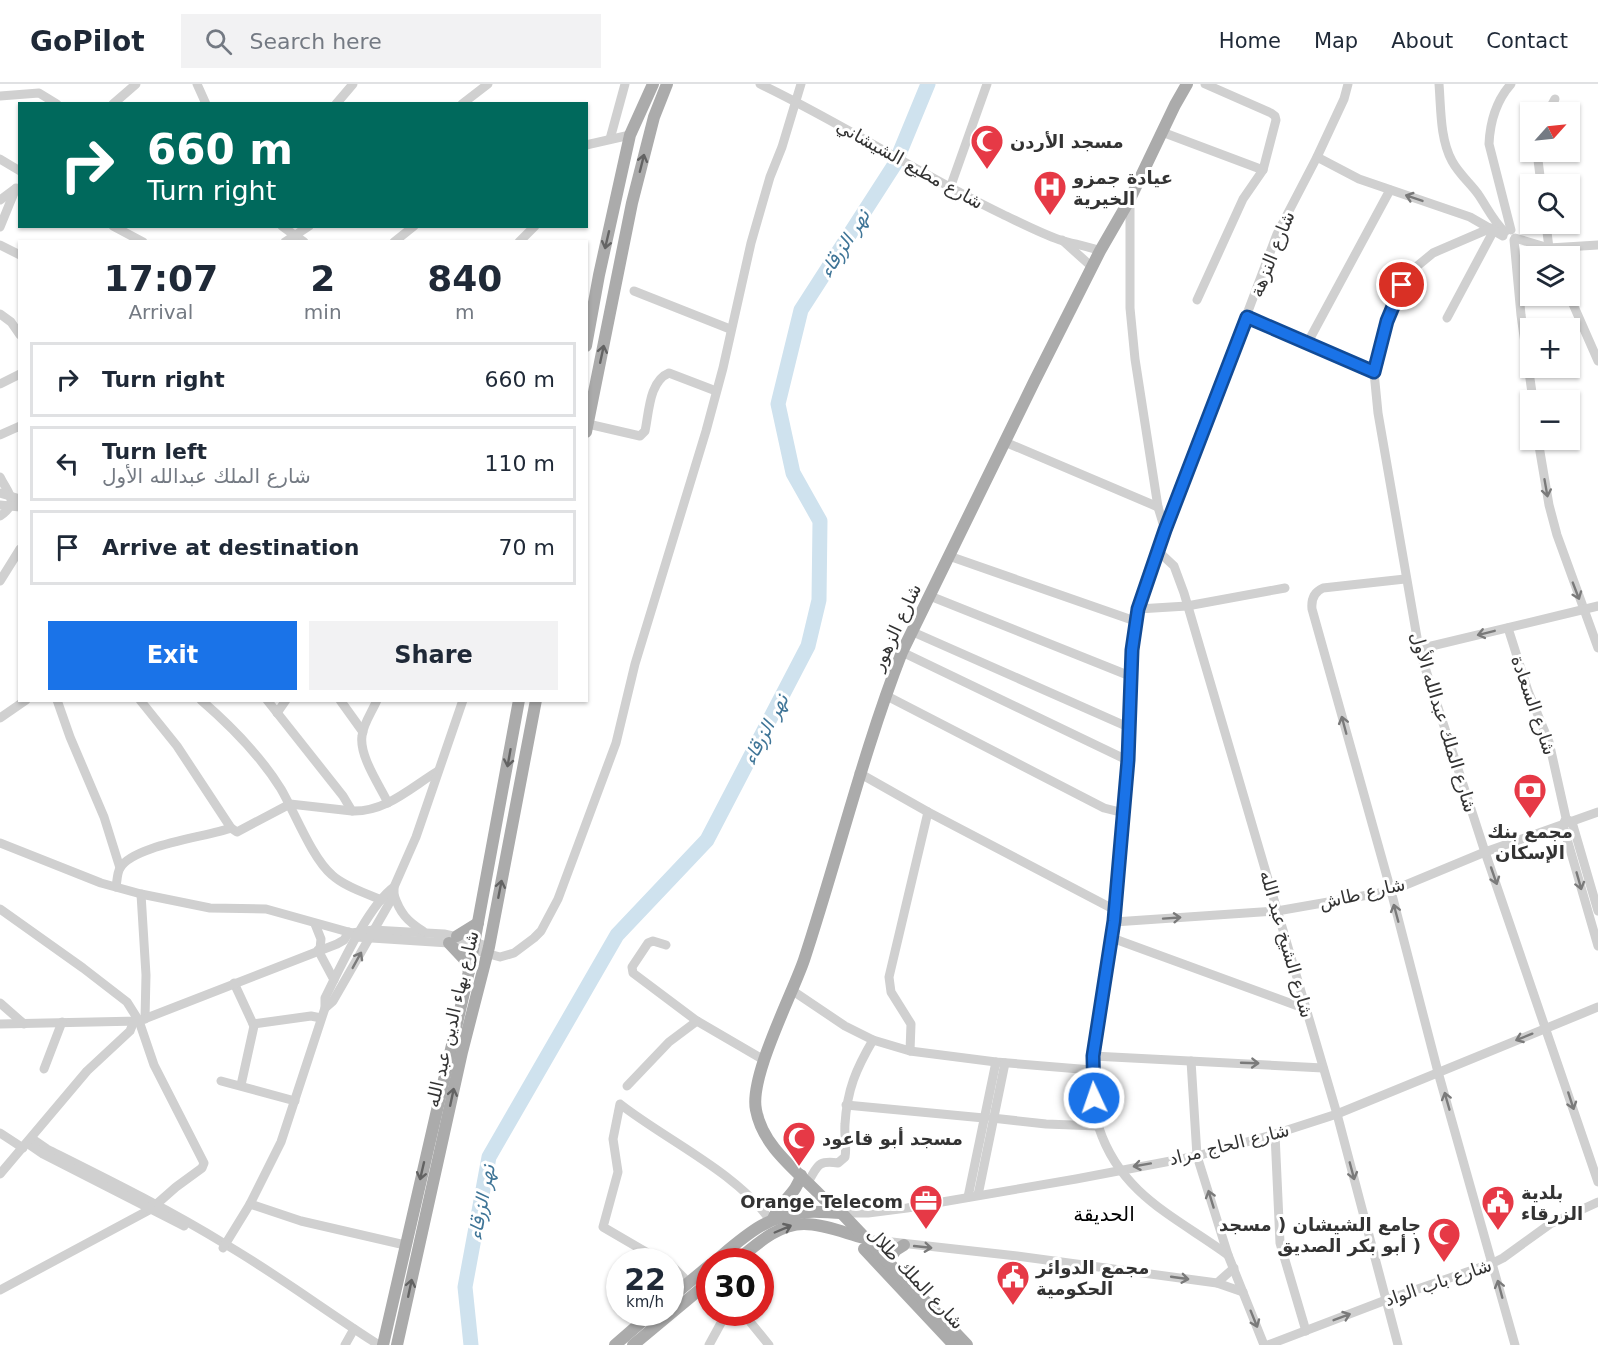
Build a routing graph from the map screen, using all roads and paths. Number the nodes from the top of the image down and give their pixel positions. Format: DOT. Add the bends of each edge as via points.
graph roads {
  1 [pos="136,84"];
  2 [pos="197,84"];
  3 [pos="353,84"];
  4 [pos="488,84"];
  5 [pos="625,84"];
  6 [pos="653,84"];
  7 [pos="667,84"];
  8 [pos="760,84"];
  9 [pos="801,84"];
  10 [pos="987,84"];
  11 [pos="1187,84"];
  12 [pos="1205,84"];
  13 [pos="1348,84"];
  14 [pos="1356,84"];
  15 [pos="1439,84"];
  16 [pos="1511,84"];
  17 [pos="0,96"];
  18 [pos="1344,99"];
  19 [pos="1555,99"];
  20 [pos="796,101"];
  21 [pos="54,102"];
  22 [pos="115,102"];
  23 [pos="205,102"];
  24 [pos="338,102"];
  25 [pos="465,102"];
  26 [pos="1553,102"];
  27 [pos="1162,132"];
  28 [pos="630,135"];
  29 [pos="609,139"];
  30 [pos="588,144"];
  31 [pos="1317,157"];
  32 [pos="0,159"];
  33 [pos="18,170"];
  34 [pos="1263,170"];
  35 [pos="946,185"];
  36 [pos="18,187"];
  37 [pos="1390,190"];
  38 [pos="1130,199"];
  39 [pos="0,200"];
  40 [pos="612,218"];
  41 [pos="628,223"];
  42 [pos="0,227"];
  43 [pos="116,228"];
  44 [pos="285,228"];
  45 [pos="412,228"];
  46 [pos="534,228"];
  47 [pos="1505,234"];
  48 [pos="300,239"];
  49 [pos="139,240"];
  50 [pos="396,240"];
  51 [pos="521,240"];
  52 [pos="1062,240"];
  53 [pos="0,245"];
  54 [pos="1598,245"];
  55 [pos="1536,246"];
  56 [pos="1580,248"];
  57 [pos="1100,251"];
  58 [pos="18,254"];
  59 [pos="1092,267"];
  60 [pos="634,291"];
  61 [pos="1197,300"];
  62 [pos="1574,306"];
  63 [pos="0,314"];
  64 [pos="1247,317"];
  65 [pos="1447,318"];
  66 [pos="730,329"];
  67 [pos="18,332"];
  68 [pos="588,336"];
  69 [pos="1308,342"];
  70 [pos="1598,361"];
  71 [pos="1374,372"];
  72 [pos="18,375"];
  73 [pos="0,384"];
  74 [pos="1532,390"];
  75 [pos="716,391"];
  76 [pos="588,423"];
  77 [pos="18,427"];
  78 [pos="588,428"];
  79 [pos="0,435"];
  80 [pos="1005,442"];
  81 [pos="1540,450"];
  82 [pos="1,482"];
  83 [pos="0,493"];
  84 [pos="15,497"];
  85 [pos="10,506"];
  86 [pos="1158,507"];
  87 [pos="0,516"];
  88 [pos="1165,530"];
  89 [pos="1158,551"];
  90 [pos="18,552"];
  91 [pos="949,556"];
  92 [pos="1406,579"];
  93 [pos="0,581"];
  94 [pos="1286,588"];
  95 [pos="930,596"];
  96 [pos="1187,606"];
  97 [pos="1598,606"];
  98 [pos="1138,609"];
  99 [pos="1583,609"];
  100 [pos="1136,621"];
  101 [pos="1508,628"];
  102 [pos="913,632"];
  103 [pos="1598,648"];
  104 [pos="1419,649"];
  105 [pos="902,652"];
  106 [pos="1130,676"];
  107 [pos="885,695"];
  108 [pos="23,702"];
  109 [pos="58,702"];
  110 [pos="142,702"];
  111 [pos="203,702"];
  112 [pos="269,702"];
  113 [pos="285,702"];
  114 [pos="341,702"];
  115 [pos="376,702"];
  116 [pos="462,702"];
  117 [pos="519,702"];
  118 [pos="536,702"];
  119 [pos="277,713"];
  120 [pos="0,718"];
  121 [pos="1128,727"];
  122 [pos="363,732"];
  123 [pos="1128,760"];
  124 [pos="438,771"];
  125 [pos="860,773"];
  126 [pos="388,803"];
  127 [pos="290,804"];
  128 [pos="352,810"];
  129 [pos="928,812"];
  130 [pos="1598,812"];
  131 [pos="1124,813"];
  132 [pos="1567,822"];
  133 [pos="231,828"];
  134 [pos="0,843"];
  135 [pos="1485,852"];
  136 [pos="120,868"];
  137 [pos="116,887"];
  138 [pos="394,891"];
  139 [pos="1391,891"];
  140 [pos="141,894"];
  141 [pos="381,900"];
  142 [pos="0,909"];
  143 [pos="1115,910"];
  144 [pos="1277,911"];
  145 [pos="1598,911"];
  146 [pos="5,915"];
  147 [pos="1114,921"];
  148 [pos="478,923"];
  149 [pos="315,924"];
  150 [pos="354,933"];
  151 [pos="424,933"];
  152 [pos="371,934"];
  153 [pos="1112,938"];
  154 [pos="453,939"];
  155 [pos="474,945"];
  156 [pos="666,945"];
  157 [pos="1598,946"];
  158 [pos="319,950"];
  159 [pos="488,950"];
  160 [pos="469,971"];
  161 [pos="334,980"];
  162 [pos="234,983"];
  163 [pos="793,992"];
  164 [pos="0,1003"];
  165 [pos="1598,1007"];
  166 [pos="325,1008"];
  167 [pos="1306,1009"];
  168 [pos="321,1018"];
  169 [pos="139,1021"];
  170 [pos="698,1021"];
  171 [pos="62,1022"];
  172 [pos="116,1022"];
  173 [pos="0,1024"];
  174 [pos="24,1024"];
  175 [pos="253,1024"];
  176 [pos="1547,1028"];
  177 [pos="873,1040"];
  178 [pos="117,1041"];
  179 [pos="909,1051"];
  180 [pos="1093,1056"];
  181 [pos="764,1060"];
  182 [pos="1191,1061"];
  183 [pos="1001,1063"];
  184 [pos="1323,1068"];
  185 [pos="44,1069"];
  186 [pos="1092,1070"];
  187 [pos="1438,1072"];
  188 [pos="221,1081"];
  189 [pos="241,1085"];
  190 [pos="627,1086"];
  191 [pos="295,1101"];
  192 [pos="846,1105"];
  193 [pos="1337,1114"];
  194 [pos="988,1118"];
  195 [pos="1098,1126"];
  196 [pos="0,1133"];
  197 [pos="1275,1134"];
  198 [pos="27,1143"];
  199 [pos="1197,1156"];
  200 [pos="1119,1169"];
  201 [pos="0,1174"];
  202 [pos="805,1178"];
  203 [pos="1598,1182"];
  204 [pos="973,1196"];
  205 [pos="1598,1202"];
  206 [pos="250,1204"];
  207 [pos="154,1207"];
  208 [pos="837,1213"];
  209 [pos="771,1220"];
  210 [pos="850,1235"];
  211 [pos="866,1239"];
  212 [pos="405,1245"];
  213 [pos="904,1245"];
  214 [pos="224,1246"];
  215 [pos="639,1248"];
  216 [pos="731,1248"];
  217 [pos="752,1248"];
  218 [pos="1228,1255"];
  219 [pos="888,1262"];
  220 [pos="1493,1263"];
  221 [pos="1234,1268"];
  222 [pos="696,1277"];
  223 [pos="684,1278"];
  224 [pos="1217,1283"];
  225 [pos="686,1285"];
  226 [pos="0,1290"];
  227 [pos="1243,1292"];
  228 [pos="696,1293"];
  229 [pos="1386,1300"];
  230 [pos="637,1326"];
  231 [pos="719,1326"];
  232 [pos="753,1326"];
  233 [pos="352,1331"];
  234 [pos="1306,1331"];
  235 [pos="345,1345"];
  236 [pos="367,1345"];
  237 [pos="379,1345"];
  238 [pos="383,1345"];
  239 [pos="397,1345"];
  240 [pos="615,1345"];
  241 [pos="633,1345"];
  242 [pos="708,1345"];
  243 [pos="769,1345"];
  244 [pos="954,1345"];
  245 [pos="967,1345"];
  246 [pos="1266,1345"];
  247 [pos="1398,1345"];
  248 [pos="1515,1345"];
  1 -- 22 [label="street"];
  2 -- 23 [label="street"];
  3 -- 24 [label="street"];
  4 -- 25 [label="street"];
  5 -- 29 [label="street"];
  6 -- 28 [label="main road"];
  41 -- 7 [label="main road, one-way" via="643,156"];
  8 -- 20 [label="street, شارع مطيع الشيشاني"];
  9 -- 20 [label="street"];
  10 -- 35 [label="street"];
  11 -- 27 [label="main road, شارع الزهور"];
  12 -- 34 [label="street" via="1275,116"];
  13 -- 18 [label="street, شارع النزهة"];
  14 -- 18 [label="street"];
  15 -- 47 [label="street" via="1452,161"];
  16 -- 47 [label="street" via="1494,111 1489,138"];
  17 -- 21 [label="street" via="39,93"];
  18 -- 31 [label="street, شارع النزهة"];
  19 -- 26 [label="street"];
  20 -- 35 [label="street, شارع مطيع الشيشاني"];
  20 -- 66 [label="street" via="767,188"];
  27 -- 34 [label="street"];
  27 -- 38 [label="main road, شارع الزهور"];
  28 -- 29 [label="street"];
  28 -- 40 [label="main road"];
  29 -- 30 [label="street"];
  31 -- 37 [label="street"];
  31 -- 64 [label="street, شارع النزهة" via="1277,234"];
  32 -- 33 [label="street"];
  34 -- 61 [label="street" via="1243,199"];
  35 -- 52 [label="street, شارع مطيع الشيشاني"];
  36 -- 39 [label="street"];
  36 -- 42 [label="street"];
  47 -- 37 [label="street, one-way" via="1470,217"];
  37 -- 69 [label="street"];
  38 -- 57 [label="main road, شارع الزهور"];
  38 -- 86 [label="street" via="1131,318"];
  40 -- 41 [label="main road"];
  40 -- 68 [label="main road, one-way"];
  76 -- 41 [label="main road, one-way"];
  43 -- 49 [label="street"];
  44 -- 48 [label="street"];
  45 -- 50 [label="street"];
  46 -- 51 [label="street"];
  47 -- 55 [label="street"];
  47 -- 65 [label="street"];
  47 -- 71 [label="street, شارع الملك عبدالله الأول" via="1433,253 1416,267 1402,285 1387,321"];
  47 -- 74 [label="street"];
  52 -- 57 [label="street, شارع مطيع الشيشاني"];
  52 -- 59 [label="street, شارع مطيع الشيشاني"];
  53 -- 58 [label="street"];
  54 -- 56 [label="street"];
  57 -- 59 [label="main road, شارع الزهور"];
  59 -- 80 [label="main road, شارع الزهور"];
  60 -- 66 [label="street"];
  62 -- 70 [label="street"];
  63 -- 67 [label="street"];
  64 -- 69 [label="street"];
  64 -- 88 [label="street, شارع النزهة"];
  66 -- 75 [label="street"];
  69 -- 71 [label="street"];
  71 -- 92 [label="street, شارع الملك عبدالله الأول"];
  72 -- 73 [label="street"];
  75 -- 78 [label="street" via="669,374 655,384 645,431 640,436"];
  75 -- 159 [label="street" via="635,664 616,743 558,898 541,931 529,943 500,957"];
  77 -- 79 [label="street"];
  80 -- 86 [label="street"];
  80 -- 91 [label="main road, شارع الزهور"];
  81 -- 99 [label="street, one-way" via="1549,505"];
  82 -- 84 [label="street"];
  83 -- 84 [label="street"];
  84 -- 85 [label="street"];
  85 -- 87 [label="street"];
  86 -- 88 [label="street"];
  88 -- 89 [label="street, شارع النزهة"];
  89 -- 96 [label="street, شارع الشيخ عبد الله" via="1174,566"];
  89 -- 98 [label="street, شارع النزهة"];
  90 -- 93 [label="street"];
  91 -- 95 [label="main road, شارع الزهور"];
  91 -- 100 [label="street"];
  92 -- 104 [label="street, شارع الملك عبدالله الأول"];
  139 -- 92 [label="street, one-way" via="1311,605 1323,588"];
  94 -- 96 [label="street"];
  95 -- 102 [label="main road, شارع الزهور"];
  95 -- 106 [label="street"];
  96 -- 98 [label="street"];
  96 -- 144 [label="street, شارع الشيخ عبد الله"];
  97 -- 99 [label="street"];
  98 -- 100 [label="street, شارع النزهة"];
  99 -- 101 [label="street"];
  99 -- 103 [label="street"];
  100 -- 106 [label="street, شارع النزهة"];
  101 -- 104 [label="street, one-way"];
  101 -- 132 [label="street, شارع السعادة" via="1528,691 1550,742"];
  102 -- 105 [label="main road, شارع الزهور"];
  102 -- 121 [label="street"];
  104 -- 135 [label="street, شارع الملك عبدالله الأول"];
  105 -- 107 [label="main road, شارع الزهور"];
  105 -- 123 [label="street"];
  106 -- 121 [label="street, شارع النزهة"];
  107 -- 125 [label="main road, شارع الزهور"];
  107 -- 131 [label="street" via="1104,808"];
  108 -- 120 [label="street"];
  109 -- 136 [label="street"];
  110 -- 133 [label="street" via="177,746"];
  111 -- 127 [label="street" via="239,735"];
  112 -- 119 [label="street"];
  113 -- 119 [label="street"];
  114 -- 122 [label="street"];
  115 -- 122 [label="street"];
  116 -- 124 [label="street"];
  117 -- 148 [label="main road, شارع بهاء الدين عبد الله, one-way"];
  159 -- 118 [label="main road, شارع بهاء الدين عبد الله, one-way"];
  119 -- 128 [label="street"];
  121 -- 123 [label="street, شارع النزهة"];
  122 -- 126 [label="street" via="363,752"];
  123 -- 131 [label="street, شارع النزهة"];
  124 -- 126 [label="street"];
  124 -- 138 [label="street"];
  125 -- 129 [label="street"];
  125 -- 163 [label="main road, شارع الزهور"];
  126 -- 128 [label="street"];
  127 -- 128 [label="street"];
  127 -- 133 [label="street" via="237,832"];
  127 -- 141 [label="street" via="331,875"];
  129 -- 143 [label="street"];
  129 -- 179 [label="street" via="889,977 891,992 911,1024"];
  130 -- 132 [label="street, شارع طاش"];
  131 -- 143 [label="street, شارع النزهة"];
  132 -- 135 [label="street, شارع طاش"];
  132 -- 145 [label="street, شارع السعادة"];
  132 -- 157 [label="street, شارع السعادة, one-way"];
  133 -- 136 [label="street" via="167,843"];
  134 -- 137 [label="street"];
  135 -- 139 [label="street, شارع طاش"];
  135 -- 176 [label="street, شارع الملك عبدالله الأول, one-way"];
  136 -- 137 [label="street"];
  137 -- 140 [label="street"];
  138 -- 141 [label="street"];
  138 -- 151 [label="street" via="404,918"];
  138 -- 152 [label="street"];
  139 -- 144 [label="street, شارع طاش"];
  187 -- 139 [label="street, one-way"];
  140 -- 149 [label="street" via="210,908 266,909"];
  140 -- 169 [label="street" via="146,975"];
  141 -- 150 [label="street"];
  142 -- 146 [label="street"];
  143 -- 147 [label="street, شارع النزهة"];
  147 -- 144 [label="street, شارع طاش, one-way"];
  144 -- 167 [label="street, شارع الشيخ عبد الله"];
  146 -- 169 [label="street" via="120,996"];
  147 -- 153 [label="street, شارع النزهة"];
  148 -- 154 [label="main road"];
  148 -- 155 [label="main road, شارع بهاء الدين عبد الله"];
  149 -- 150 [label="street"];
  149 -- 158 [label="street" via="321,939"];
  150 -- 152 [label="street"];
  150 -- 158 [label="street"];
  150 -- 161 [label="street"];
  151 -- 152 [label="street"];
  151 -- 154 [label="street"];
  152 -- 154 [label="street"];
  166 -- 152 [label="street, one-way" via="333,1001"];
  153 -- 167 [label="street"];
  153 -- 180 [label="street, شارع النزهة"];
  154 -- 155 [label="street"];
  154 -- 160 [label="main road"];
  155 -- 159 [label="street"];
  155 -- 160 [label="main road, شارع بهاء الدين عبد الله"];
  156 -- 170 [label="street" via="648,943 631,970"];
  158 -- 161 [label="street"];
  158 -- 162 [label="street"];
  239 -- 159 [label="main road, شارع بهاء الدين عبد الله, one-way"];
  160 -- 212 [label="main road, شارع بهاء الدين عبد الله, one-way"];
  161 -- 166 [label="street" via="325,998"];
  162 -- 169 [label="street"];
  162 -- 175 [label="street"];
  163 -- 177 [label="street"];
  163 -- 181 [label="main road, شارع الزهور"];
  164 -- 174 [label="street"];
  165 -- 176 [label="street, شارع الحاج مراد"];
  166 -- 168 [label="street"];
  167 -- 184 [label="street, شارع الشيخ عبد الله"];
  168 -- 175 [label="street"];
  168 -- 191 [label="street"];
  169 -- 172 [label="street"];
  169 -- 178 [label="street"];
  169 -- 207 [label="street" via="154,1065 204,1162 202,1168"];
  170 -- 181 [label="street"];
  170 -- 190 [label="street" via="669,1042"];
  171 -- 172 [label="street"];
  171 -- 174 [label="street"];
  171 -- 185 [label="street"];
  172 -- 178 [label="street"];
  173 -- 174 [label="street"];
  175 -- 189 [label="street"];
  176 -- 187 [label="street, شارع الحاج مراد, one-way"];
  176 -- 203 [label="street, شارع الملك عبدالله الأول, one-way"];
  177 -- 179 [label="street"];
  177 -- 192 [label="street" via="856,1072"];
  178 -- 198 [label="street"];
  179 -- 183 [label="street"];
  180 -- 182 [label="street"];
  180 -- 186 [label="street, شارع النزهة"];
  181 -- 202 [label="main road, شارع الزهور" via="755,1096 759,1120 768,1140"];
  182 -- 184 [label="street, one-way"];
  182 -- 199 [label="street"];
  183 -- 186 [label="street"];
  183 -- 194 [label="street"];
  184 -- 193 [label="street, شارع الشيخ عبد الله"];
  186 -- 195 [label="street, شارع النزهة"];
  187 -- 193 [label="street, شارع الحاج مراد"];
  220 -- 187 [label="street, one-way"];
  188 -- 189 [label="street"];
  189 -- 191 [label="street"];
  191 -- 206 [label="street" via="281,1142"];
  192 -- 194 [label="street"];
  192 -- 202 [label="street" via="845,1157 838,1163 819,1164"];
  193 -- 197 [label="street, شارع الحاج مراد"];
  193 -- 229 [label="street, شارع الشيخ عبد الله, one-way"];
  194 -- 195 [label="street"];
  194 -- 204 [label="street"];
  195 -- 200 [label="street, شارع النزهة"];
  196 -- 198 [label="street"];
  197 -- 199 [label="street, شارع الحاج مراد"];
  197 -- 234 [label="street" via="1280,1243"];
  198 -- 201 [label="street"];
  198 -- 207 [label="street"];
  199 -- 200 [label="street, شارع الحاج مراد, one-way"];
  218 -- 199 [label="street, one-way"];
  200 -- 204 [label="street, شارع الحاج مراد"];
  200 -- 218 [label="street, شارع النزهة" via="1161,1211"];
  202 -- 208 [label="main road, شارع الزهور"];
  202 -- 209 [label="main road"];
  204 -- 208 [label="street, شارع الحاج مراد" via="868,1213"];
  205 -- 220 [label="street, شارع باب الواد" via="1550,1224"];
  206 -- 212 [label="street" via="301,1221"];
  206 -- 214 [label="street"];
  207 -- 214 [label="street"];
  207 -- 226 [label="street"];
  208 -- 209 [label="main road" via="807,1212"];
  208 -- 210 [label="main road, شارع الملك طلال"];
  208 -- 211 [label="main road, شارع الملك طلال"];
  209 -- 215 [label="street" via="723,1176 620,1104 613,1139 618,1172 603,1227"];
  209 -- 216 [label="main road"];
  210 -- 211 [label="main road, شارع الملك طلال"];
  217 -- 210 [label="main road, شارع الملك طلال, one-way" via="788,1226 813,1225"];
  210 -- 244 [label="main road, شارع الملك طلال"];
  211 -- 213 [label="street"];
  211 -- 219 [label="main road, شارع الملك طلال"];
  212 -- 238 [label="main road, شارع بهاء الدين عبد الله"];
  213 -- 219 [label="main road"];
  213 -- 224 [label="street, one-way" via="1028,1257"];
  214 -- 233 [label="street"];
  218 -- 221 [label="street"];
  219 -- 245 [label="main road, شارع الملك طلال"];
  220 -- 229 [label="street, شارع باب الواد"];
  248 -- 220 [label="street, one-way"];
  221 -- 224 [label="street"];
  221 -- 227 [label="street"];
  222 -- 225 [label="main road"];
  223 -- 225 [label="street"];
  224 -- 227 [label="street"];
  227 -- 246 [label="street, one-way"];
  228 -- 241 [label="main road"];
  234 -- 229 [label="street, شارع باب الواد, one-way"];
  229 -- 247 [label="street, شارع الشيخ عبد الله"];
  230 -- 240 [label="main road"];
  231 -- 242 [label="street"];
  232 -- 243 [label="street"];
  233 -- 235 [label="street"];
  233 -- 236 [label="street"];
  233 -- 237 [label="street"];
  234 -- 246 [label="street, شارع باب الواد"];
}
